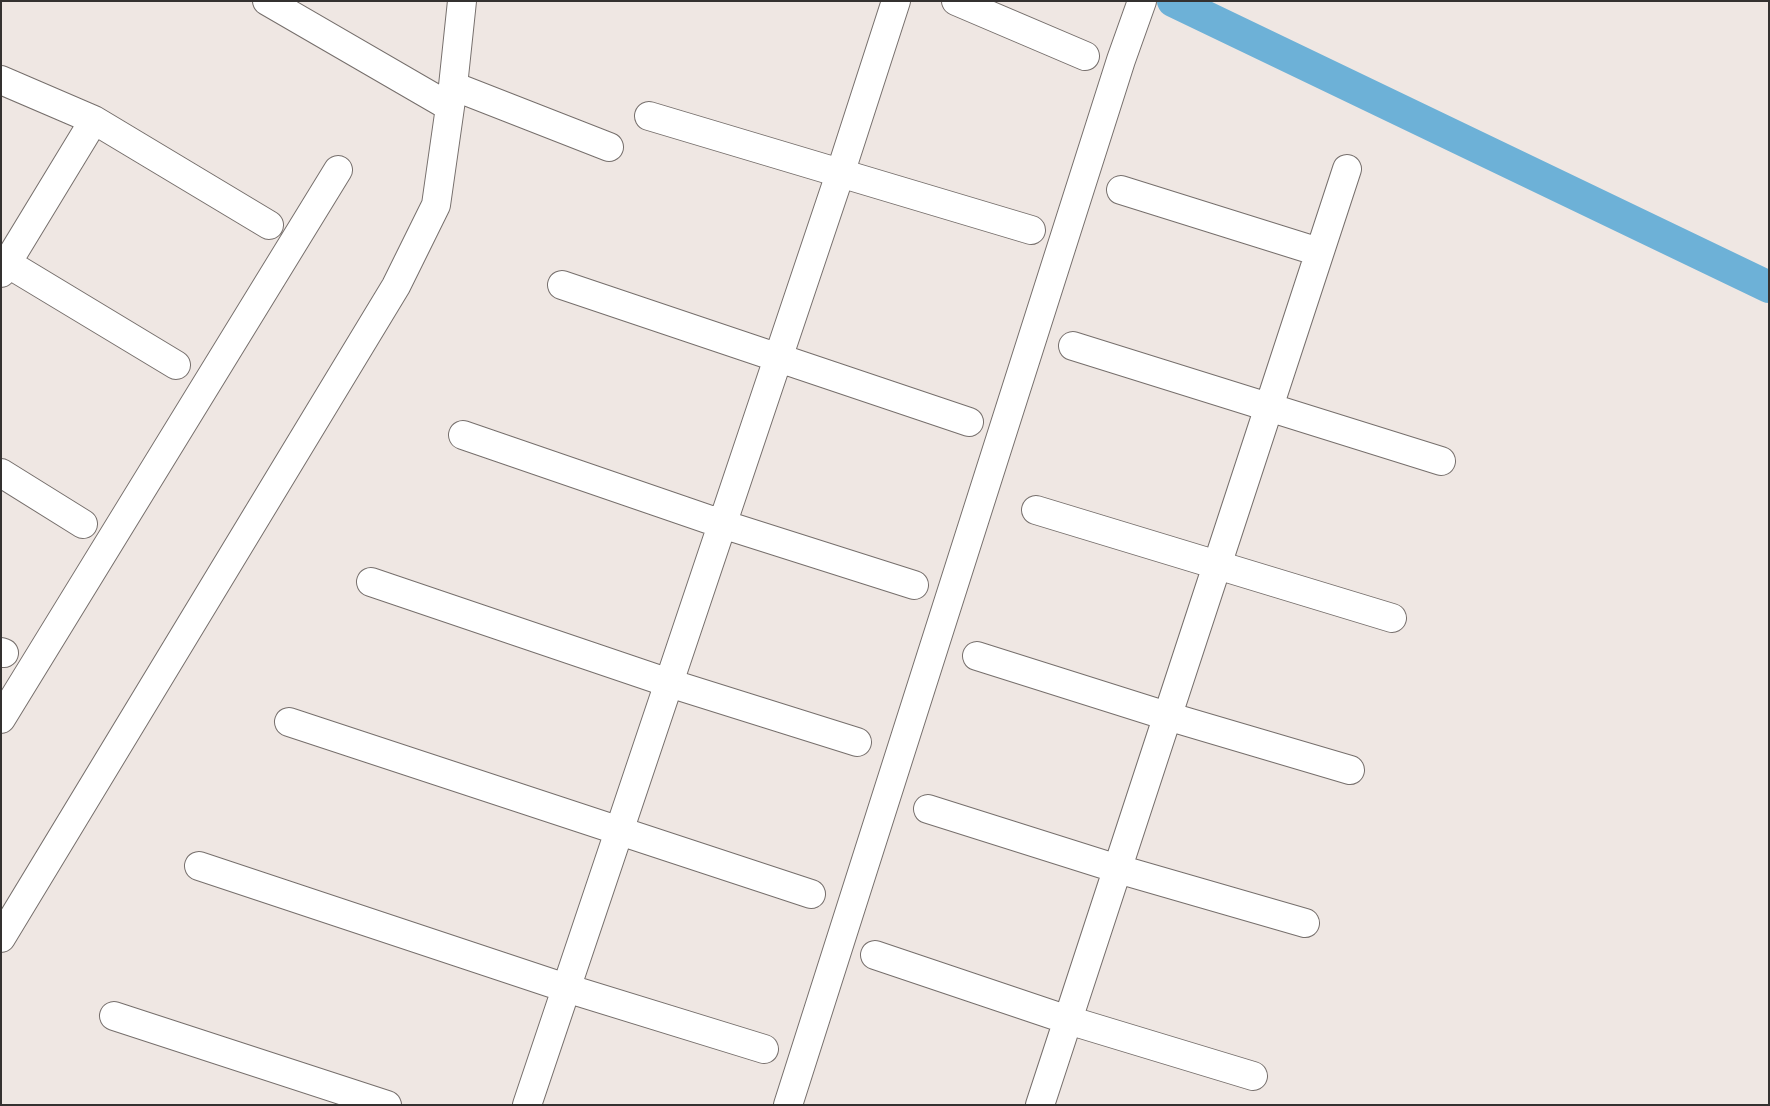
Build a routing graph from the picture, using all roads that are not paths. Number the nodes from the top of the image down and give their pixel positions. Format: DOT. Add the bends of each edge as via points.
graph roads {
  1 [pos="267,1"];
  2 [pos="462,1"];
  3 [pos="896,1"];
  4 [pos="956,1"];
  5 [pos="1142,1"];
  6 [pos="1085,56"];
  7 [pos="1,80"];
  8 [pos="452,96"];
  9 [pos="649,116"];
  10 [pos="94,120"];
  11 [pos="609,147"];
  12 [pos="338,170"];
  13 [pos="1347,170"];
  14 [pos="840,174"];
  15 [pos="1122,190"];
  16 [pos="269,225"];
  17 [pos="1030,230"];
  18 [pos="1319,252"];
  19 [pos="4,268"];
  20 [pos="562,285"];
  21 [pos="1072,346"];
  22 [pos="778,359"];
  23 [pos="176,365"];
  24 [pos="1268,409"];
  25 [pos="969,422"];
  26 [pos="464,435"];
  27 [pos="1441,462"];
  28 [pos="1,473"];
  29 [pos="1036,510"];
  30 [pos="83,524"];
  31 [pos="722,524"];
  32 [pos="1217,564"];
  33 [pos="371,582"];
  34 [pos="914,585"];
  35 [pos="1392,618"];
  36 [pos="977,656"];
  37 [pos="669,683"];
  38 [pos="1167,716"];
  39 [pos="1,719"];
  40 [pos="289,722"];
  41 [pos="857,742"];
  42 [pos="1350,770"];
  43 [pos="928,809"];
  44 [pos="619,831"];
  45 [pos="199,866"];
  46 [pos="1118,869"];
  47 [pos="811,894"];
  48 [pos="1305,923"];
  49 [pos="1,938"];
  50 [pos="875,955"];
  51 [pos="566,988"];
  52 [pos="114,1016"];
  53 [pos="1068,1020"];
  54 [pos="764,1049"];
  55 [pos="1253,1076"];
  56 [pos="387,1105"];
  57 [pos="527,1105"];
  58 [pos="788,1105"];
  59 [pos="1040,1105"];
  1 -- 8 [label="street"];
  2 -- 8 [label="street"];
  3 -- 14 [label="street"];
  4 -- 6 [label="street"];
  5 -- 58 [label="street"];
  7 -- 10 [label="street"];
  8 -- 11 [label="street"];
  8 -- 49 [label="street" via="436,205 396,286"];
  9 -- 14 [label="street"];
  10 -- 16 [label="street"];
  10 -- 19 [label="street"];
  12 -- 39 [label="street"];
  13 -- 18 [label="street"];
  14 -- 17 [label="street"];
  14 -- 22 [label="street"];
  15 -- 18 [label="street"];
  18 -- 24 [label="street"];
  19 -- 23 [label="street"];
  20 -- 22 [label="street"];
  21 -- 24 [label="street"];
  22 -- 25 [label="street"];
  22 -- 31 [label="street"];
  24 -- 27 [label="street"];
  24 -- 32 [label="street"];
  26 -- 31 [label="street"];
  28 -- 30 [label="street"];
  29 -- 32 [label="street"];
  31 -- 34 [label="street"];
  31 -- 37 [label="street"];
  32 -- 35 [label="street"];
  32 -- 38 [label="street"];
  33 -- 37 [label="street"];
  36 -- 38 [label="street"];
  37 -- 41 [label="street"];
  37 -- 44 [label="street"];
  38 -- 42 [label="street"];
  38 -- 46 [label="street"];
  40 -- 44 [label="street"];
  43 -- 46 [label="street"];
  44 -- 47 [label="street"];
  44 -- 51 [label="street"];
  45 -- 51 [label="street"];
  46 -- 48 [label="street"];
  46 -- 53 [label="street"];
  50 -- 53 [label="street"];
  51 -- 54 [label="street"];
  51 -- 57 [label="street"];
  52 -- 56 [label="street"];
  53 -- 55 [label="street"];
  53 -- 59 [label="street"];
}
